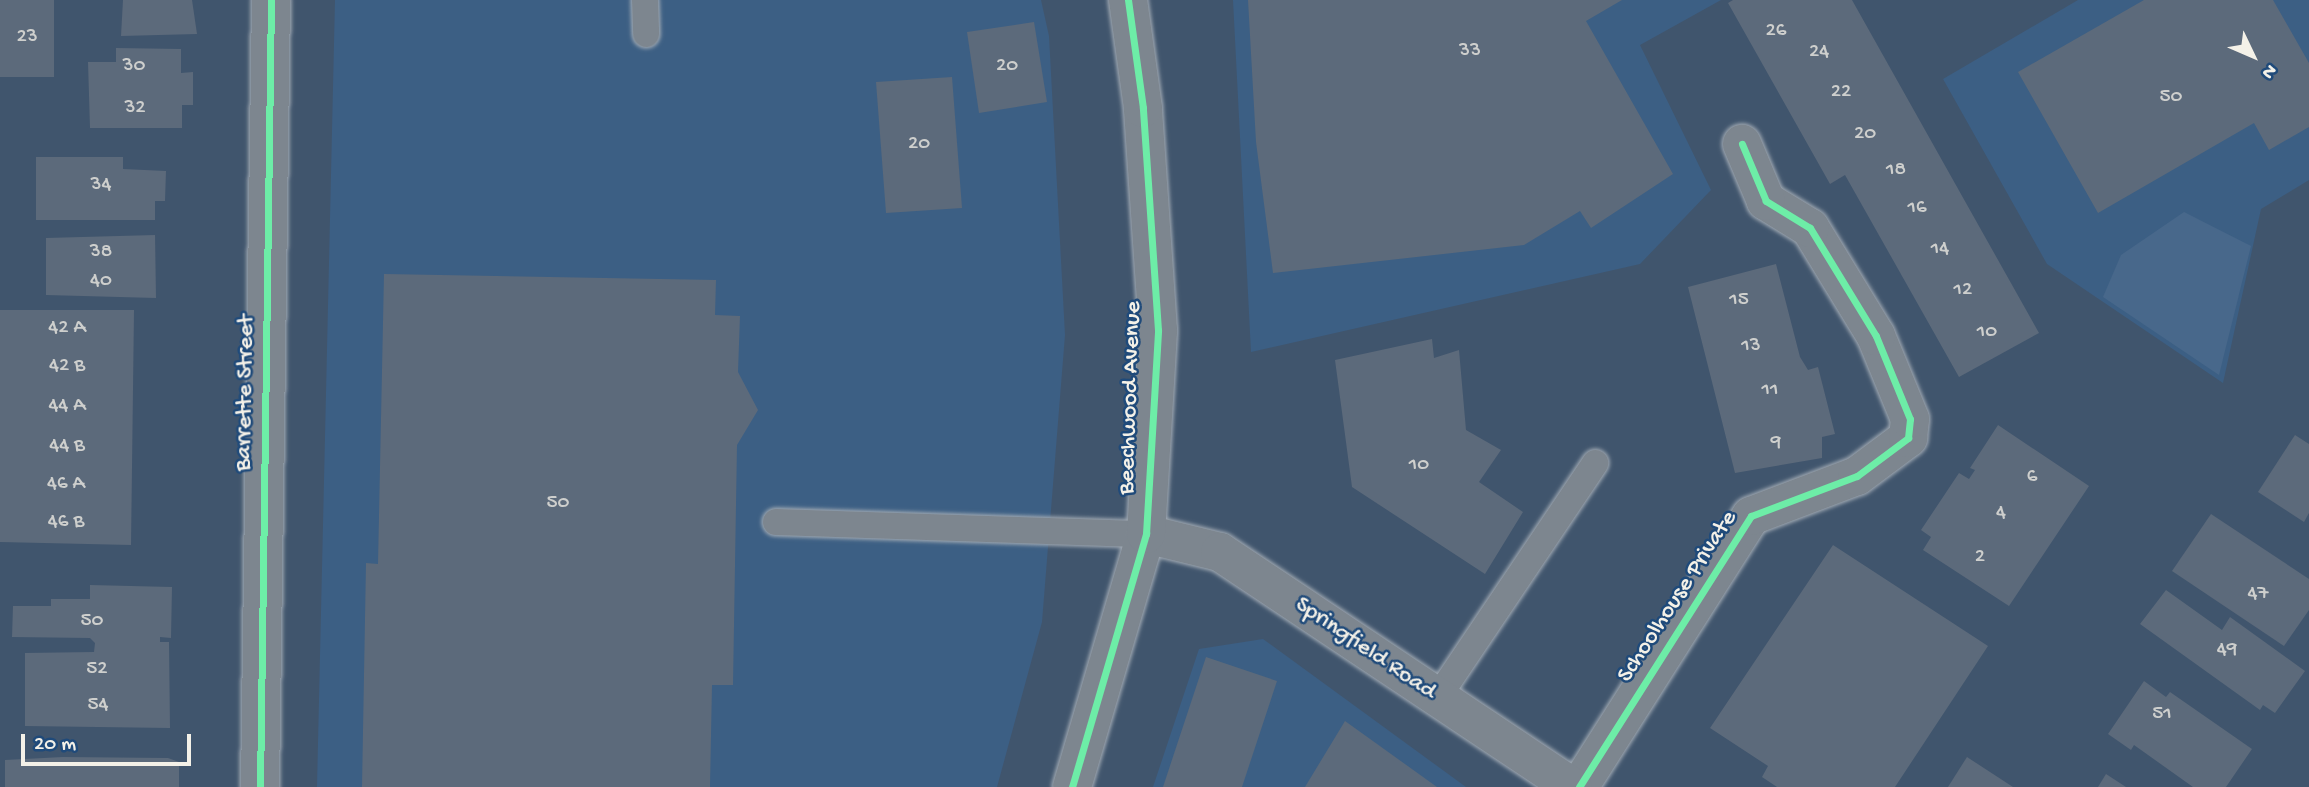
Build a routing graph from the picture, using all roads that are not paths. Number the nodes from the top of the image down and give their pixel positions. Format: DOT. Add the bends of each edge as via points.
graph roads {
  1 [pos="271,0"];
  2 [pos="645,0"];
  3 [pos="1128,0"];
  4 [pos="646,34"];
  5 [pos="1742,144"];
  6 [pos="1595,463"];
  7 [pos="776,522"];
  8 [pos="1146,534"];
  9 [pos="1438,697"];
  10 [pos="260,787"];
  11 [pos="1072,787"];
  12 [pos="1573,787"];
  13 [pos="1579,787"];
  1 -- 10 [label="street, Barrette Street"];
  2 -- 4 [label="lane"];
  3 -- 8 [label="street, Beechwood Avenue" via="1143,108 1158,330"];
  5 -- 13 [label="street, Schoolhouse Private" via="1766,201 1810,228 1876,336 1910,419 1908,438 1857,476 1751,516"];
  6 -- 9 [label="lane"];
  7 -- 8 [label="lane"];
  8 -- 9 [label="street, Springfield Road" via="1220,552"];
  8 -- 11 [label="street, Beechwood Avenue"];
  9 -- 12 [label="street, Springfield Road"];
}
